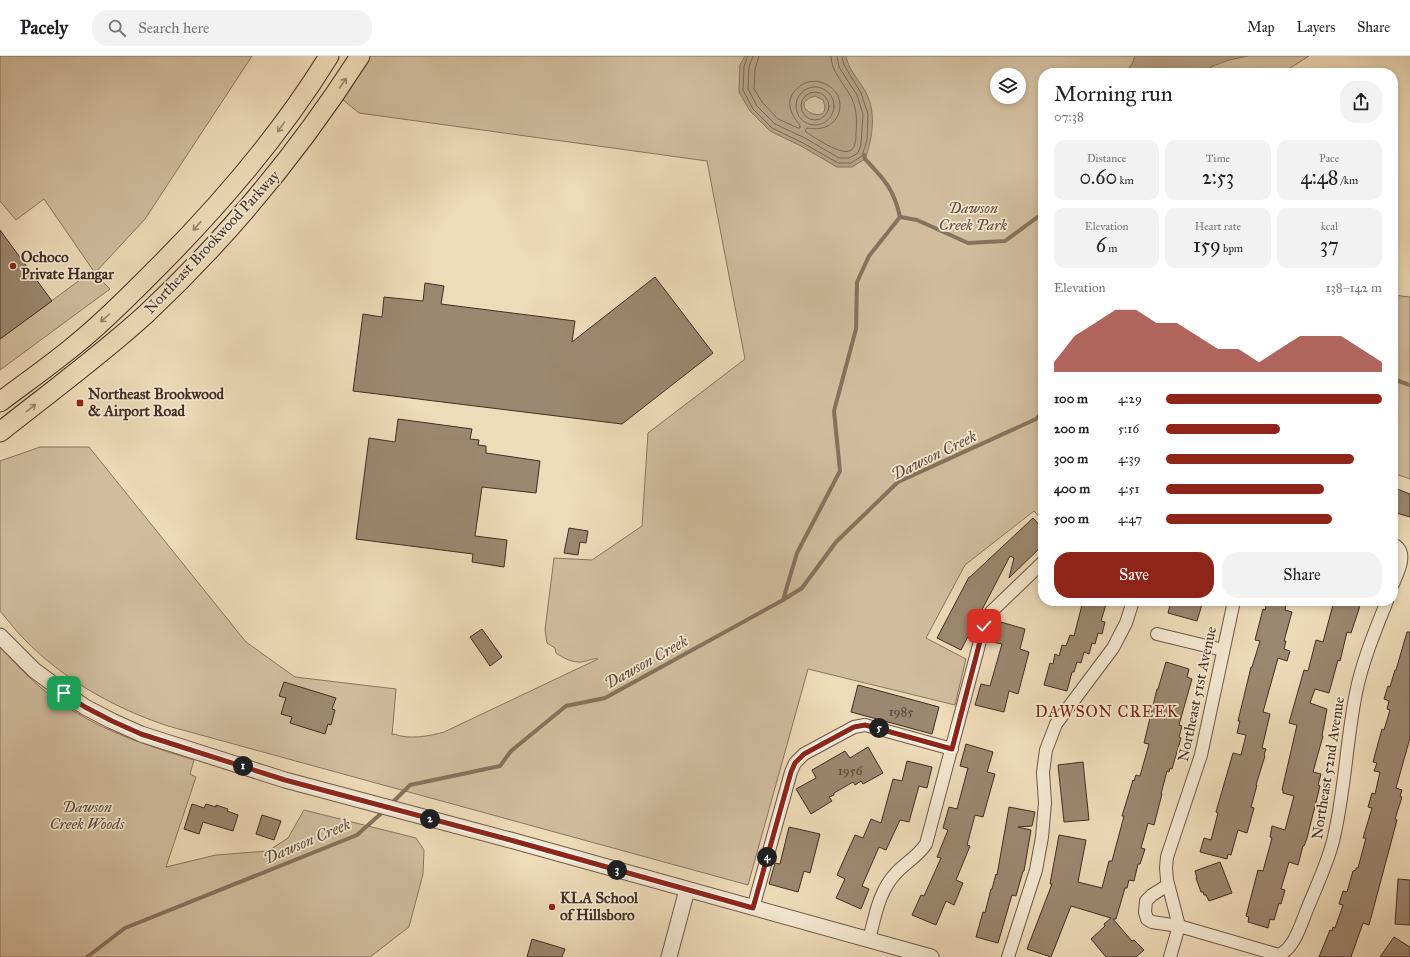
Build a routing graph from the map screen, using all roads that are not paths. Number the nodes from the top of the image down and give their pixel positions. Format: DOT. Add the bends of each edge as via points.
graph roads {
  1 [pos="329,56"];
  2 [pos="360,56"];
  3 [pos="0,402"];
  4 [pos="0,432"];
  5 [pos="1398,550"];
  6 [pos="1038,567"];
  7 [pos="1398,569"];
  8 [pos="1131,606"];
  9 [pos="1233,606"];
  10 [pos="1385,606"];
  11 [pos="1157,634"];
  12 [pos="0,636"];
  13 [pos="1223,650"];
  14 [pos="952,749"];
  15 [pos="1168,885"];
  16 [pos="687,890"];
  17 [pos="753,908"];
  18 [pos="1179,926"];
  19 [pos="869,940"];
  20 [pos="669,957"];
  21 [pos="930,957"];
  22 [pos="1008,957"];
  23 [pos="1170,957"];
  1 -- 3 [label="main road, Northeast Brookwood Parkway, one-way" via="275,135 237,183 179,247 80,341"];
  4 -- 2 [label="main road, Northeast Brookwood Parkway, one-way" via="90,361 145,314 188,272 273,178 304,139"];
  5 -- 7 [label="street" via="1401,560"];
  6 -- 14 [label="street" via="991,612 984,626"];
  8 -- 22 [label="street" via="1113,648 1056,724 1046,750 1043,772 1045,803 1036,870"];
  9 -- 13 [label="street, Northeast 51st Avenue"];
  10 -- 18 [label="street, Northeast 52nd Avenue" via="1367,652 1356,693 1333,842 1291,945 1279,955"];
  11 -- 13 [label="street"];
  12 -- 16 [label="street" via="46,680 85,707 141,734 285,780"];
  13 -- 15 [label="street, Northeast 51st Avenue" via="1201,755 1167,856"];
  14 -- 17 [label="street" via="865,725 854,727 804,754 795,763 791,772"];
  14 -- 19 [label="street" via="926,844 888,883 882,894"];
  15 -- 18 [label="street, Northeast 51st Avenue"];
  15 -- 18 [label="street" via="1146,901 1145,912 1152,922"];
  16 -- 17 [label="street"];
  16 -- 20 [label="street"];
  17 -- 19 [label="street"];
  18 -- 23 [label="street"];
  19 -- 21 [label="street"];
}
